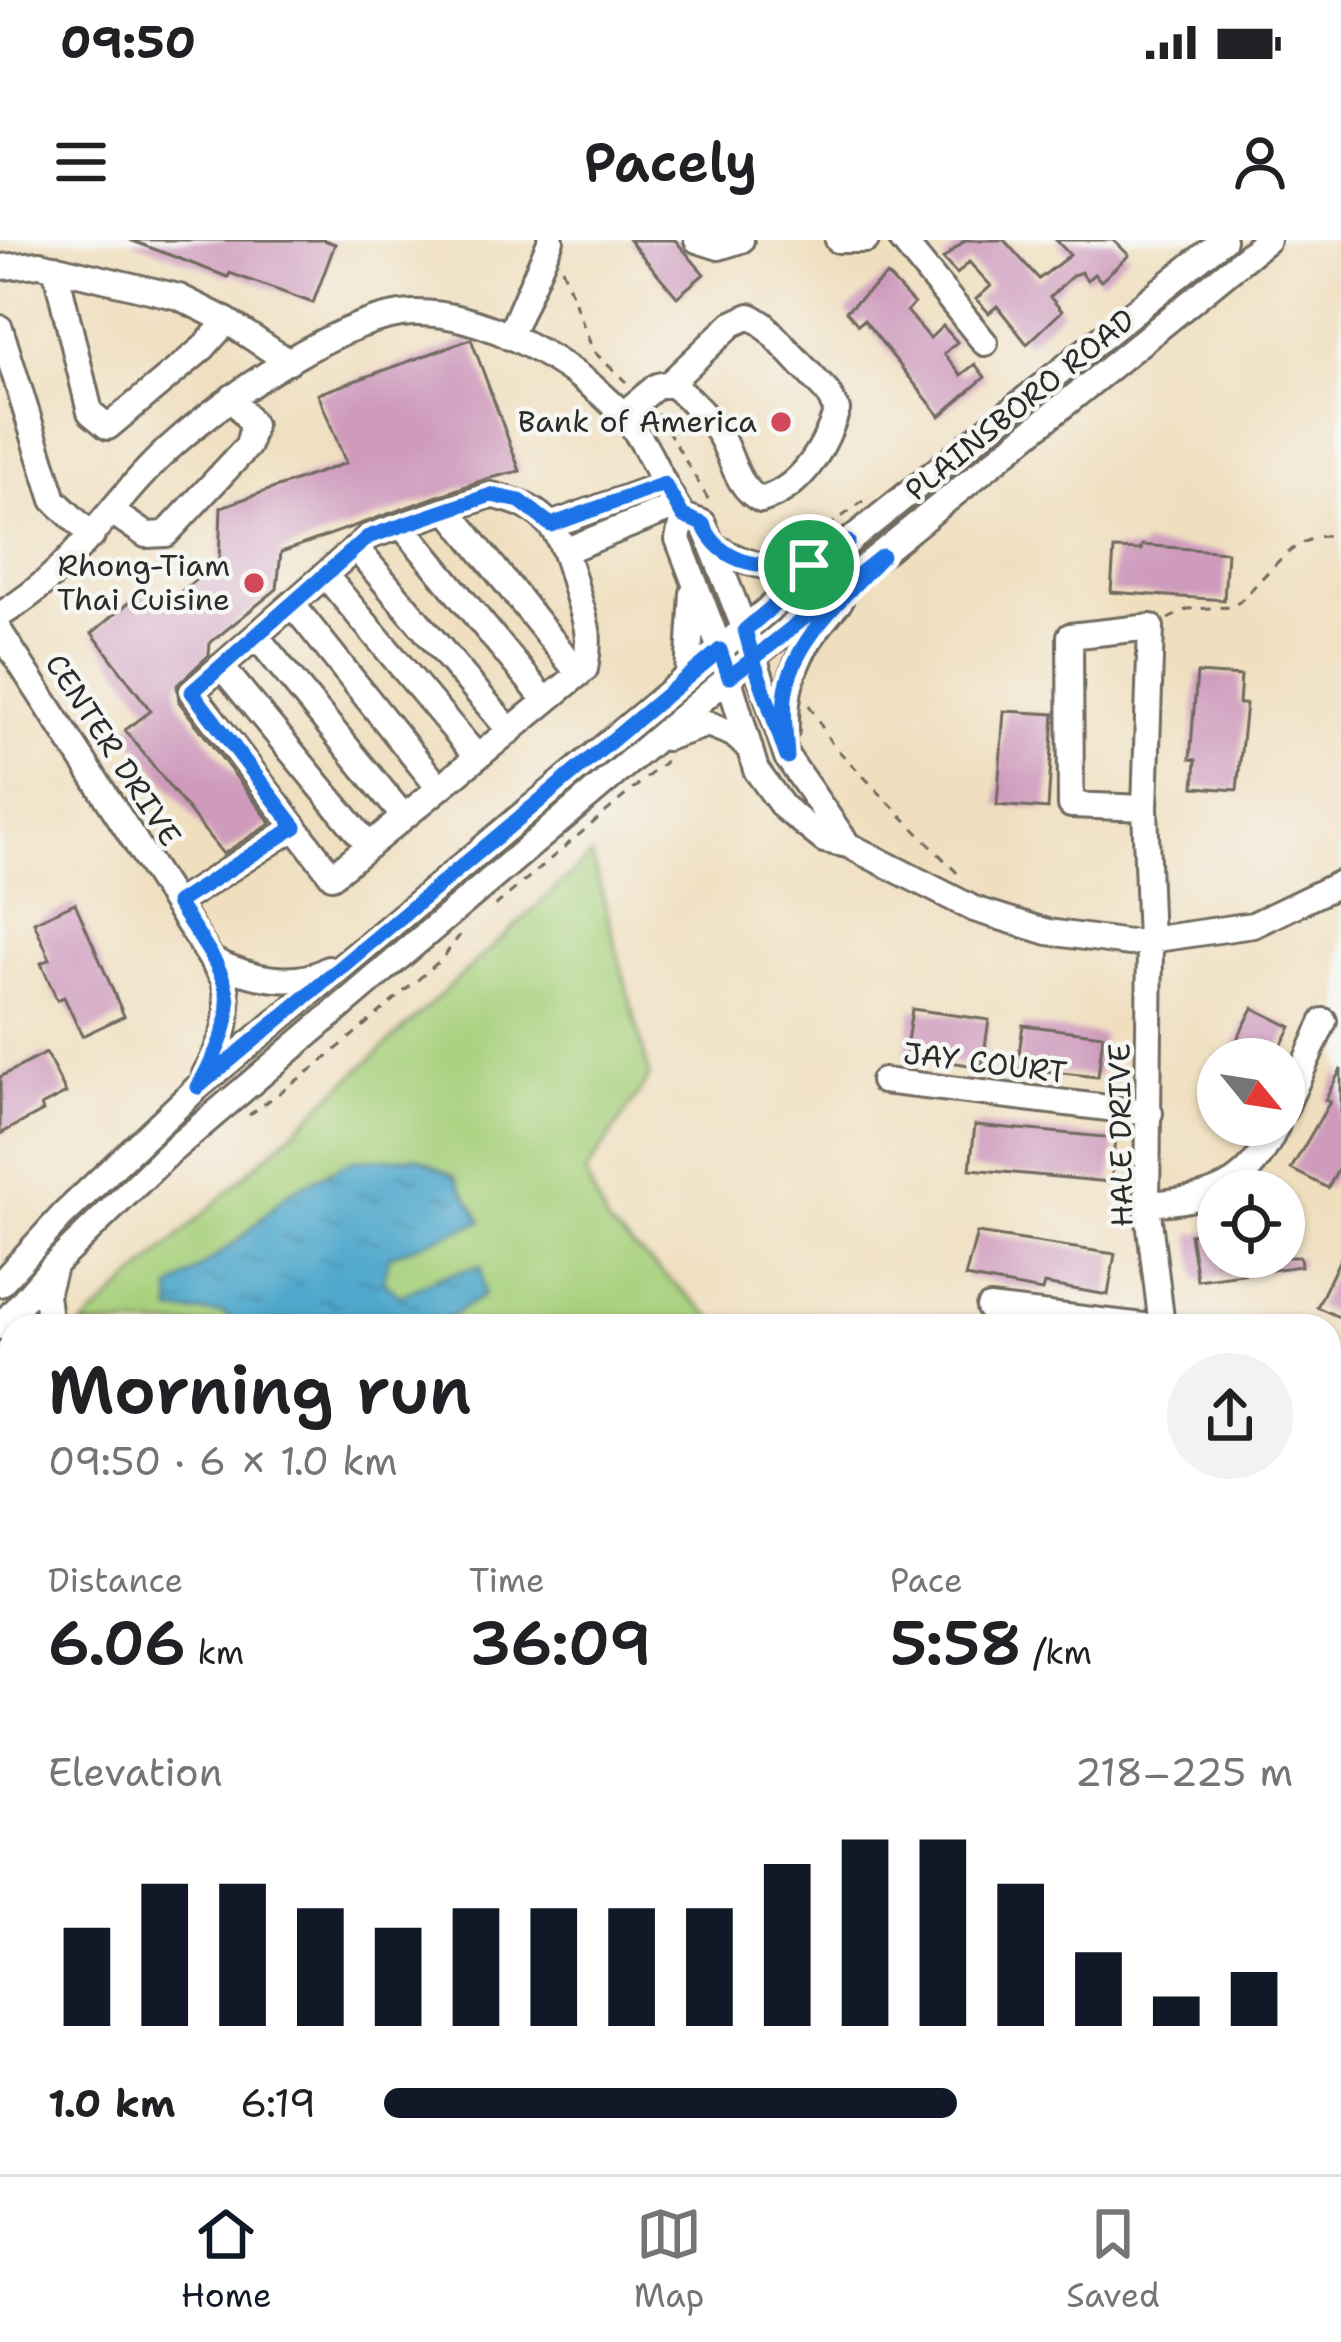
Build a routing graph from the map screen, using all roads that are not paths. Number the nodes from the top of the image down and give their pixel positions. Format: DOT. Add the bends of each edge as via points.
graph roads {
  1 [pos="551,240"];
  2 [pos="698,240"];
  3 [pos="741,240"];
  4 [pos="838,240"];
  5 [pos="866,240"];
  6 [pos="902,240"];
  7 [pos="1223,240"];
  8 [pos="1267,240"];
  9 [pos="55,267"];
  10 [pos="0,268"];
  11 [pos="227,321"];
  12 [pos="0,328"];
  13 [pos="509,337"];
  14 [pos="985,343"];
  15 [pos="289,362"];
  16 [pos="670,383"];
  17 [pos="232,397"];
  18 [pos="622,415"];
  19 [pos="674,502"];
  20 [pos="448,510"];
  21 [pos="112,512"];
  22 [pos="551,525"];
  23 [pos="402,526"];
  24 [pos="92,536"];
  25 [pos="848,542"];
  26 [pos="712,544"];
  27 [pos="356,548"];
  28 [pos="567,550"];
  29 [pos="882,556"];
  30 [pos="325,575"];
  31 [pos="693,579"];
  32 [pos="292,604"];
  33 [pos="0,615"];
  34 [pos="745,630"];
  35 [pos="0,632"];
  36 [pos="256,636"];
  37 [pos="720,650"];
  38 [pos="753,659"];
  39 [pos="221,666"];
  40 [pos="579,674"];
  41 [pos="688,674"];
  42 [pos="729,677"];
  43 [pos="545,701"];
  44 [pos="509,731"];
  45 [pos="647,746"];
  46 [pos="750,749"];
  47 [pos="478,757"];
  48 [pos="787,757"];
  49 [pos="439,788"];
  50 [pos="1145,808"];
  51 [pos="404,817"];
  52 [pos="295,827"];
  53 [pos="848,845"];
  54 [pos="369,846"];
  55 [pos="1341,883"];
  56 [pos="177,903"];
  57 [pos="1150,942"];
  58 [pos="360,949"];
  59 [pos="216,962"];
  60 [pos="1324,1021"];
  61 [pos="1305,1063"];
  62 [pos="883,1081"];
  63 [pos="198,1087"];
  64 [pos="1150,1113"];
  65 [pos="1265,1146"];
  66 [pos="1147,1204"];
  67 [pos="55,1264"];
  68 [pos="0,1284"];
  69 [pos="989,1308"];
  70 [pos="12,1314"];
  71 [pos="48,1314"];
  72 [pos="1041,1314"];
  73 [pos="1161,1314"];
  1 -- 13 [label="street"];
  2 -- 3 [label="street" via="719,247"];
  4 -- 5 [label="street"];
  6 -- 14 [label="street"];
  7 -- 25 [label="street, PLAINSBORO ROAD"];
  8 -- 29 [label="street, PLAINSBORO ROAD"];
  9 -- 10 [label="street"];
  9 -- 11 [label="street" via="179,297"];
  9 -- 11 [label="street" via="90,412 108,427"];
  11 -- 15 [label="street"];
  12 -- 24 [label="street" via="55,500"];
  13 -- 15 [label="street" via="446,315 409,313 368,323"];
  13 -- 18 [label="street" via="572,373"];
  15 -- 17 [label="street"];
  16 -- 16 [label="street" via="718,432 735,472 761,500 785,493 826,444 837,410 750,316 731,324"];
  16 -- 18 [label="street"];
  17 -- 21 [label="street" via="173,444"];
  17 -- 21 [label="street" via="253,425 248,446 166,534 146,535"];
  18 -- 19 [label="street"];
  19 -- 22 [label="street"];
  19 -- 26 [label="street" via="703,524"];
  19 -- 28 [label="street"];
  19 -- 31 [label="street"];
  20 -- 22 [label="street" via="491,495 520,501"];
  20 -- 23 [label="street"];
  20 -- 40 [label="street"];
  21 -- 24 [label="street"];
  22 -- 28 [label="street"];
  23 -- 27 [label="street"];
  23 -- 43 [label="street"];
  24 -- 33 [label="street" via="37,593"];
  25 -- 26 [label="street" via="809,565 773,568"];
  25 -- 34 [label="street, PLAINSBORO ROAD"];
  26 -- 34 [label="street"];
  27 -- 30 [label="street"];
  27 -- 44 [label="street"];
  28 -- 40 [label="street" via="591,634"];
  29 -- 38 [label="street, PLAINSBORO ROAD"];
  29 -- 48 [label="street" via="800,653 785,695"];
  30 -- 32 [label="street"];
  30 -- 47 [label="street"];
  31 -- 37 [label="street"];
  31 -- 41 [label="street"];
  32 -- 36 [label="street"];
  32 -- 49 [label="street"];
  34 -- 37 [label="street, PLAINSBORO ROAD"];
  34 -- 38 [label="street"];
  35 -- 56 [label="street, CENTER DRIVE"];
  36 -- 39 [label="street"];
  36 -- 51 [label="street"];
  37 -- 41 [label="street, PLAINSBORO ROAD"];
  37 -- 42 [label="street"];
  38 -- 42 [label="street, PLAINSBORO ROAD"];
  38 -- 48 [label="street"];
  39 -- 52 [label="street" via="192,692"];
  39 -- 54 [label="street"];
  40 -- 43 [label="street"];
  41 -- 58 [label="street, PLAINSBORO ROAD"];
  42 -- 45 [label="street, PLAINSBORO ROAD"];
  42 -- 46 [label="street"];
  43 -- 44 [label="street"];
  44 -- 47 [label="street"];
  45 -- 46 [label="street" via="708,724"];
  45 -- 67 [label="street, PLAINSBORO ROAD" via="171,1151"];
  46 -- 53 [label="street" via="783,807 824,840"];
  47 -- 49 [label="street"];
  48 -- 53 [label="street"];
  49 -- 51 [label="street"];
  50 -- 50 [label="street, HALE DRIVE" via="1071,806 1070,636 1150,628"];
  50 -- 57 [label="street, HALE DRIVE"];
  51 -- 54 [label="street"];
  52 -- 54 [label="street" via="332,876"];
  52 -- 56 [label="street"];
  53 -- 57 [label="street" via="974,909 1048,932"];
  55 -- 57 [label="street" via="1253,925"];
  56 -- 59 [label="street, CENTER DRIVE"];
  57 -- 64 [label="street, HALE DRIVE"];
  58 -- 59 [label="street" via="319,974 293,978"];
  58 -- 63 [label="street, PLAINSBORO ROAD"];
  59 -- 63 [label="street" via="229,1016"];
  60 -- 61 [label="street"];
  62 -- 64 [label="street, JAY COURT"];
  63 -- 68 [label="street, PLAINSBORO ROAD"];
  64 -- 66 [label="street, HALE DRIVE"];
  65 -- 66 [label="street" via="1246,1178 1188,1201"];
  66 -- 73 [label="street, HALE DRIVE"];
  67 -- 70 [label="street, PLAINSBORO ROAD"];
  67 -- 71 [label="street"];
  69 -- 72 [label="street"];
}
